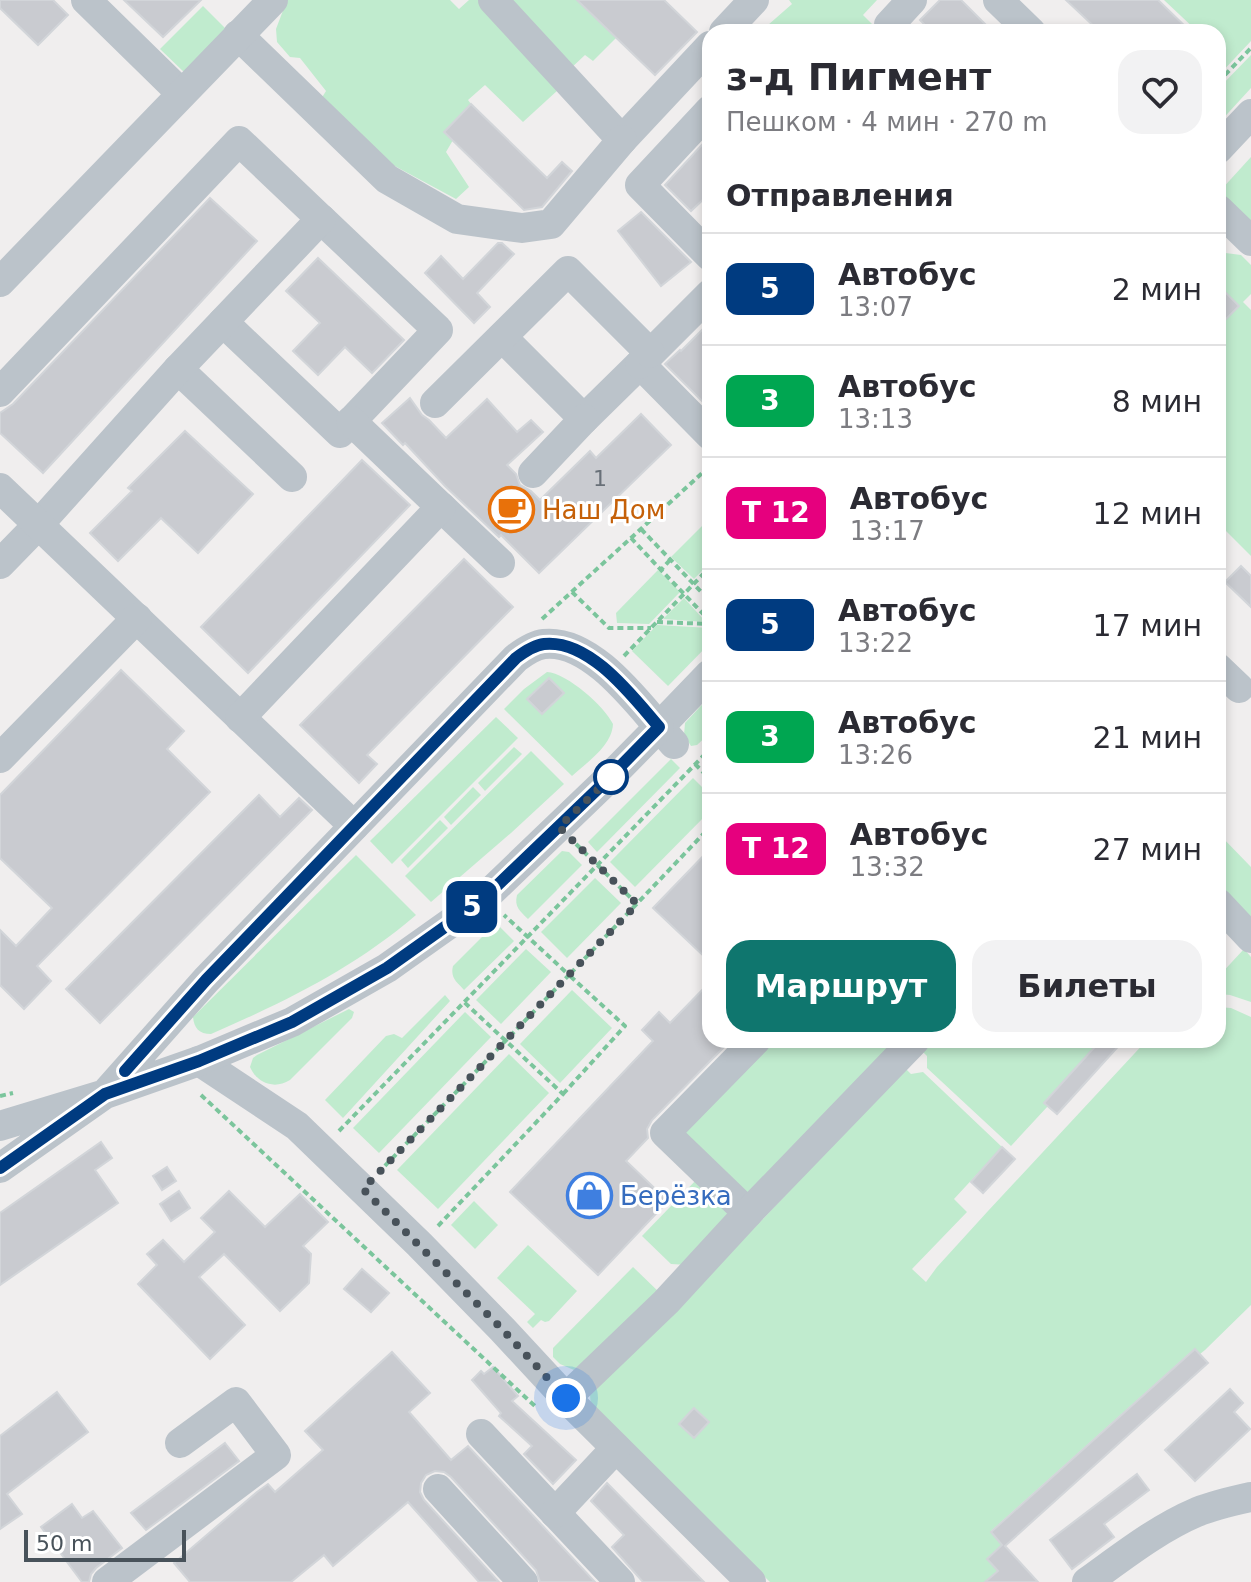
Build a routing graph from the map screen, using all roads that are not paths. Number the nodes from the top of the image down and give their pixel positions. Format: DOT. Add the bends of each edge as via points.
graph roads {
  1 [pos="86,0"];
  2 [pos="273,0"];
  3 [pos="493,0"];
  4 [pos="754,0"];
  5 [pos="912,0"];
  6 [pos="998,0"];
  7 [pos="732,24"];
  8 [pos="890,24"];
  9 [pos="1023,24"];
  10 [pos="238,35"];
  11 [pos="702,55"];
  12 [pos="181,93"];
  13 [pos="1251,114"];
  14 [pos="702,119"];
  15 [pos="622,140"];
  16 [pos="1226,141"];
  17 [pos="1226,217"];
  18 [pos="321,219"];
  19 [pos="1251,241"];
  20 [pos="702,248"];
  21 [pos="0,282"];
  22 [pos="702,302"];
  23 [pos="223,322"];
  24 [pos="502,337"];
  25 [pos="645,359"];
  26 [pos="178,369"];
  27 [pos="0,392"];
  28 [pos="435,403"];
  29 [pos="584,419"];
  30 [pos="351,421"];
  31 [pos="702,426"];
  32 [pos="533,473"];
  33 [pos="292,477"];
  34 [pos="0,488"];
  35 [pos="441,507"];
  36 [pos="39,524"];
  37 [pos="500,563"];
  38 [pos="0,564"];
  39 [pos="137,618"];
  40 [pos="702,685"];
  41 [pos="240,718"];
  42 [pos="666,736"];
  43 [pos="0,758"];
  44 [pos="354,826"];
  45 [pos="1226,911"];
  46 [pos="1251,938"];
  47 [pos="748,1048"];
  48 [pos="907,1048"];
  49 [pos="196,1076"];
  50 [pos="105,1094"];
  51 [pos="0,1126"];
  52 [pos="0,1168"];
  53 [pos="748,1213"];
  54 [pos="556,1407"];
  55 [pos="481,1434"];
  56 [pos="180,1443"];
  57 [pos="616,1448"];
  58 [pos="438,1489"];
  59 [pos="1251,1497"];
  60 [pos="555,1513"];
  61 [pos="107,1582"];
  62 [pos="523,1582"];
  63 [pos="620,1582"];
  64 [pos="751,1582"];
  65 [pos="1087,1582"];
  1 -- 12 [label="street"];
  2 -- 10 [label="street"];
  3 -- 15 [label="street"];
  4 -- 7 [label="street"];
  5 -- 8 [label="street"];
  6 -- 9 [label="street"];
  10 -- 12 [label="street"];
  10 -- 15 [label="street" via="387,179 457,219 522,228 551,224"];
  11 -- 15 [label="street"];
  12 -- 21 [label="street"];
  13 -- 16 [label="street"];
  14 -- 20 [label="street" via="640,185"];
  17 -- 19 [label="street"];
  18 -- 23 [label="street"];
  18 -- 27 [label="street" via="239,141"];
  18 -- 30 [label="street" via="438,330"];
  22 -- 25 [label="street"];
  23 -- 26 [label="street"];
  23 -- 30 [label="street" via="340,433"];
  24 -- 25 [label="street" via="568,271"];
  24 -- 28 [label="street"];
  24 -- 29 [label="street"];
  25 -- 29 [label="street"];
  25 -- 31 [label="street"];
  26 -- 33 [label="street"];
  26 -- 36 [label="street"];
  29 -- 32 [label="street"];
  30 -- 35 [label="street"];
  34 -- 36 [label="street"];
  35 -- 37 [label="street"];
  35 -- 41 [label="street"];
  36 -- 38 [label="street"];
  36 -- 39 [label="street"];
  39 -- 41 [label="street"];
  39 -- 43 [label="street"];
  40 -- 42 [label="street"];
  41 -- 44 [label="street"];
  42 -- 44 [label="street" via="589,657 543,644 516,658"];
  42 -- 49 [label="street" via="606,781 485,897 387,968"];
  44 -- 50 [label="street"];
  45 -- 46 [label="street"];
  47 -- 53 [label="street" via="665,1133"];
  48 -- 53 [label="street"];
  49 -- 50 [label="street"];
  49 -- 54 [label="street" via="297,1126 502,1329"];
  50 -- 51 [label="street"];
  50 -- 52 [label="street"];
  53 -- 54 [label="street" via="666,1302"];
  54 -- 57 [label="street"];
  55 -- 60 [label="street"];
  56 -- 61 [label="street" via="236,1402 276,1455"];
  57 -- 60 [label="street"];
  57 -- 64 [label="street"];
  58 -- 62 [label="street"];
  59 -- 65 [label="street" via="1194,1513"];
  60 -- 63 [label="street"];
}
